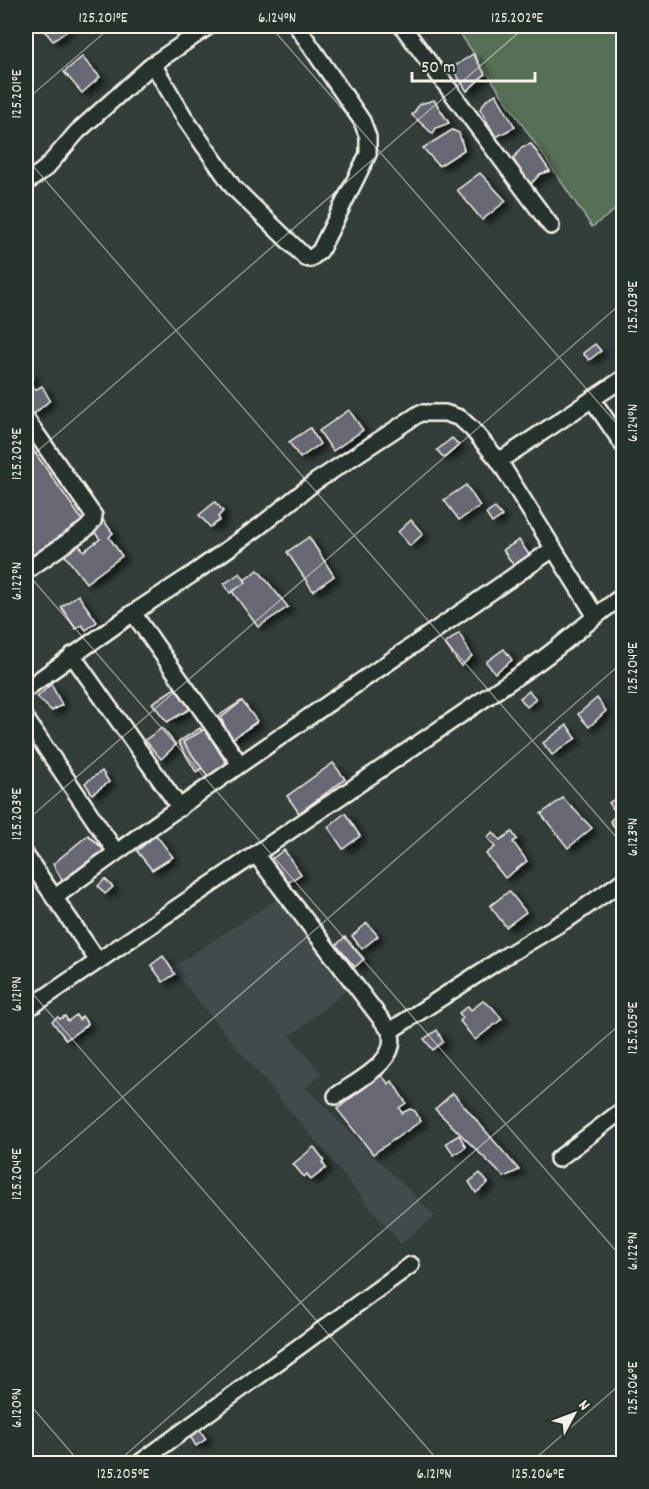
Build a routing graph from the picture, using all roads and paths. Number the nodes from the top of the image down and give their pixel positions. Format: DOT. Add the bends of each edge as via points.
graph roads {
  1 [pos="209,26"];
  2 [pos="297,26"];
  3 [pos="402,26"];
  4 [pos="153,64"];
  5 [pos="26,183"];
  6 [pos="551,226"];
  7 [pos="624,378"];
  8 [pos="592,399"];
  9 [pos="28,427"];
  10 [pos="624,446"];
  11 [pos="499,461"];
  12 [pos="553,549"];
  13 [pos="26,571"];
  14 [pos="624,596"];
  15 [pos="133,613"];
  16 [pos="595,615"];
  17 [pos="72,655"];
  18 [pos="26,689"];
  19 [pos="26,719"];
  20 [pos="240,764"];
  21 [pos="180,808"];
  22 [pos="116,852"];
  23 [pos="256,855"];
  24 [pos="26,856"];
  25 [pos="624,880"];
  26 [pos="54,898"];
  27 [pos="98,961"];
  28 [pos="26,1010"];
  29 [pos="390,1031"];
  30 [pos="336,1096"];
  31 [pos="624,1109"];
  32 [pos="558,1159"];
  33 [pos="411,1265"];
  34 [pos="138,1464"];
  1 -- 4 [label="street"];
  2 -- 4 [label="street" via="362,121 368,137 368,154 356,182 320,251 310,259 233,187"];
  3 -- 6 [label="street"];
  4 -- 5 [label="street"];
  7 -- 8 [label="street"];
  8 -- 10 [label="street"];
  8 -- 11 [label="street"];
  9 -- 13 [label="street" via="94,516 86,529"];
  11 -- 12 [label="street"];
  11 -- 15 [label="street" via="460,418 445,412 420,413 315,482 260,526"];
  12 -- 16 [label="street"];
  12 -- 20 [label="street"];
  14 -- 16 [label="street"];
  15 -- 17 [label="street"];
  15 -- 20 [label="street"];
  16 -- 23 [label="street" via="536,663"];
  17 -- 18 [label="street"];
  17 -- 21 [label="street"];
  19 -- 22 [label="street"];
  20 -- 21 [label="street"];
  21 -- 22 [label="street"];
  22 -- 26 [label="street"];
  23 -- 27 [label="street"];
  23 -- 29 [label="street"];
  24 -- 26 [label="street"];
  25 -- 29 [label="street"];
  26 -- 27 [label="street"];
  27 -- 28 [label="street"];
  29 -- 30 [label="street" via="390,1052"];
  31 -- 32 [label="street"];
  33 -- 34 [label="street"];
}
